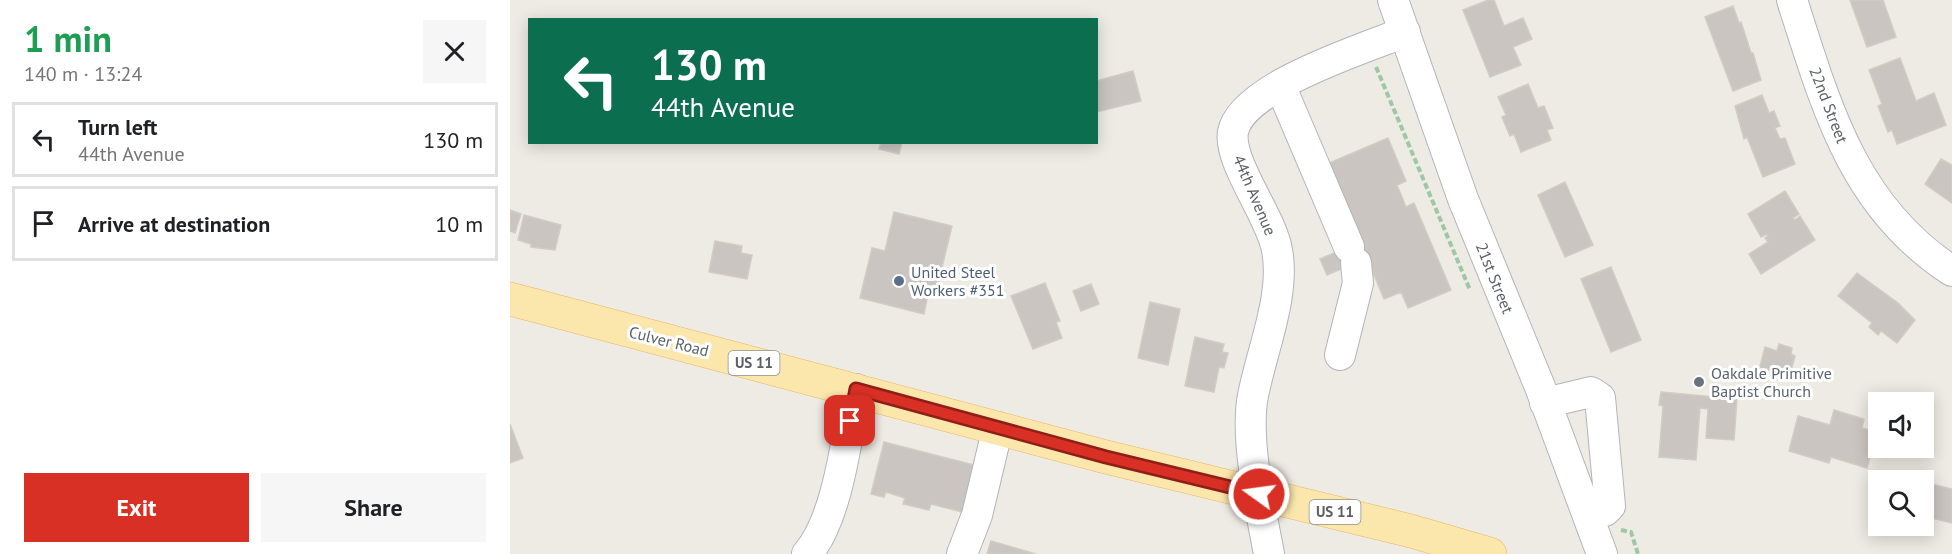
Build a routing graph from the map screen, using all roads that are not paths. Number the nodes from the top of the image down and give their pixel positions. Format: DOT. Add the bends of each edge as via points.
graph roads {
  1 [pos="1393,0"];
  2 [pos="1792,0"];
  3 [pos="1405,32"];
  4 [pos="1280,85"];
  5 [pos="1952,271"];
  6 [pos="510,299"];
  7 [pos="1340,355"];
  8 [pos="856,389"];
  9 [pos="1545,403"];
  10 [pos="998,427"];
  11 [pos="1259,494"];
  12 [pos="1588,515"];
  13 [pos="1445,547"];
  14 [pos="807,554"];
  15 [pos="962,554"];
  16 [pos="1269,554"];
  17 [pos="1490,554"];
  18 [pos="1602,554"];
  1 -- 3 [label="street, 21st Street"];
  2 -- 5 [label="street, 22nd Street" via="1851,162 1880,205 1914,244"];
  3 -- 4 [label="street, 44th Avenue"];
  3 -- 9 [label="street, 21st Street" via="1463,199"];
  4 -- 7 [label="street" via="1352,255 1358,283"];
  4 -- 11 [label="street, 44th Avenue" via="1249,104 1233,132 1237,161 1277,249 1279,278 1252,404"];
  6 -- 8 [label="main road, Culver Road / US 11"];
  8 -- 10 [label="main road, Culver Road / US 11"];
  8 -- 14 [label="street" via="832,504 824,530"];
  9 -- 12 [label="street, 21st Street"];
  9 -- 12 [label="street" via="1591,392 1600,398 1610,506 1605,512"];
  10 -- 11 [label="main road, Culver Road / US 11"];
  10 -- 15 [label="street" via="977,515"];
  11 -- 13 [label="main road, Culver Road / US 11" via="1410,531"];
  11 -- 16 [label="street, 44th Avenue"];
  12 -- 18 [label="street, 21st Street"];
  13 -- 17 [label="main road, Culver Road / US 11"];
}
